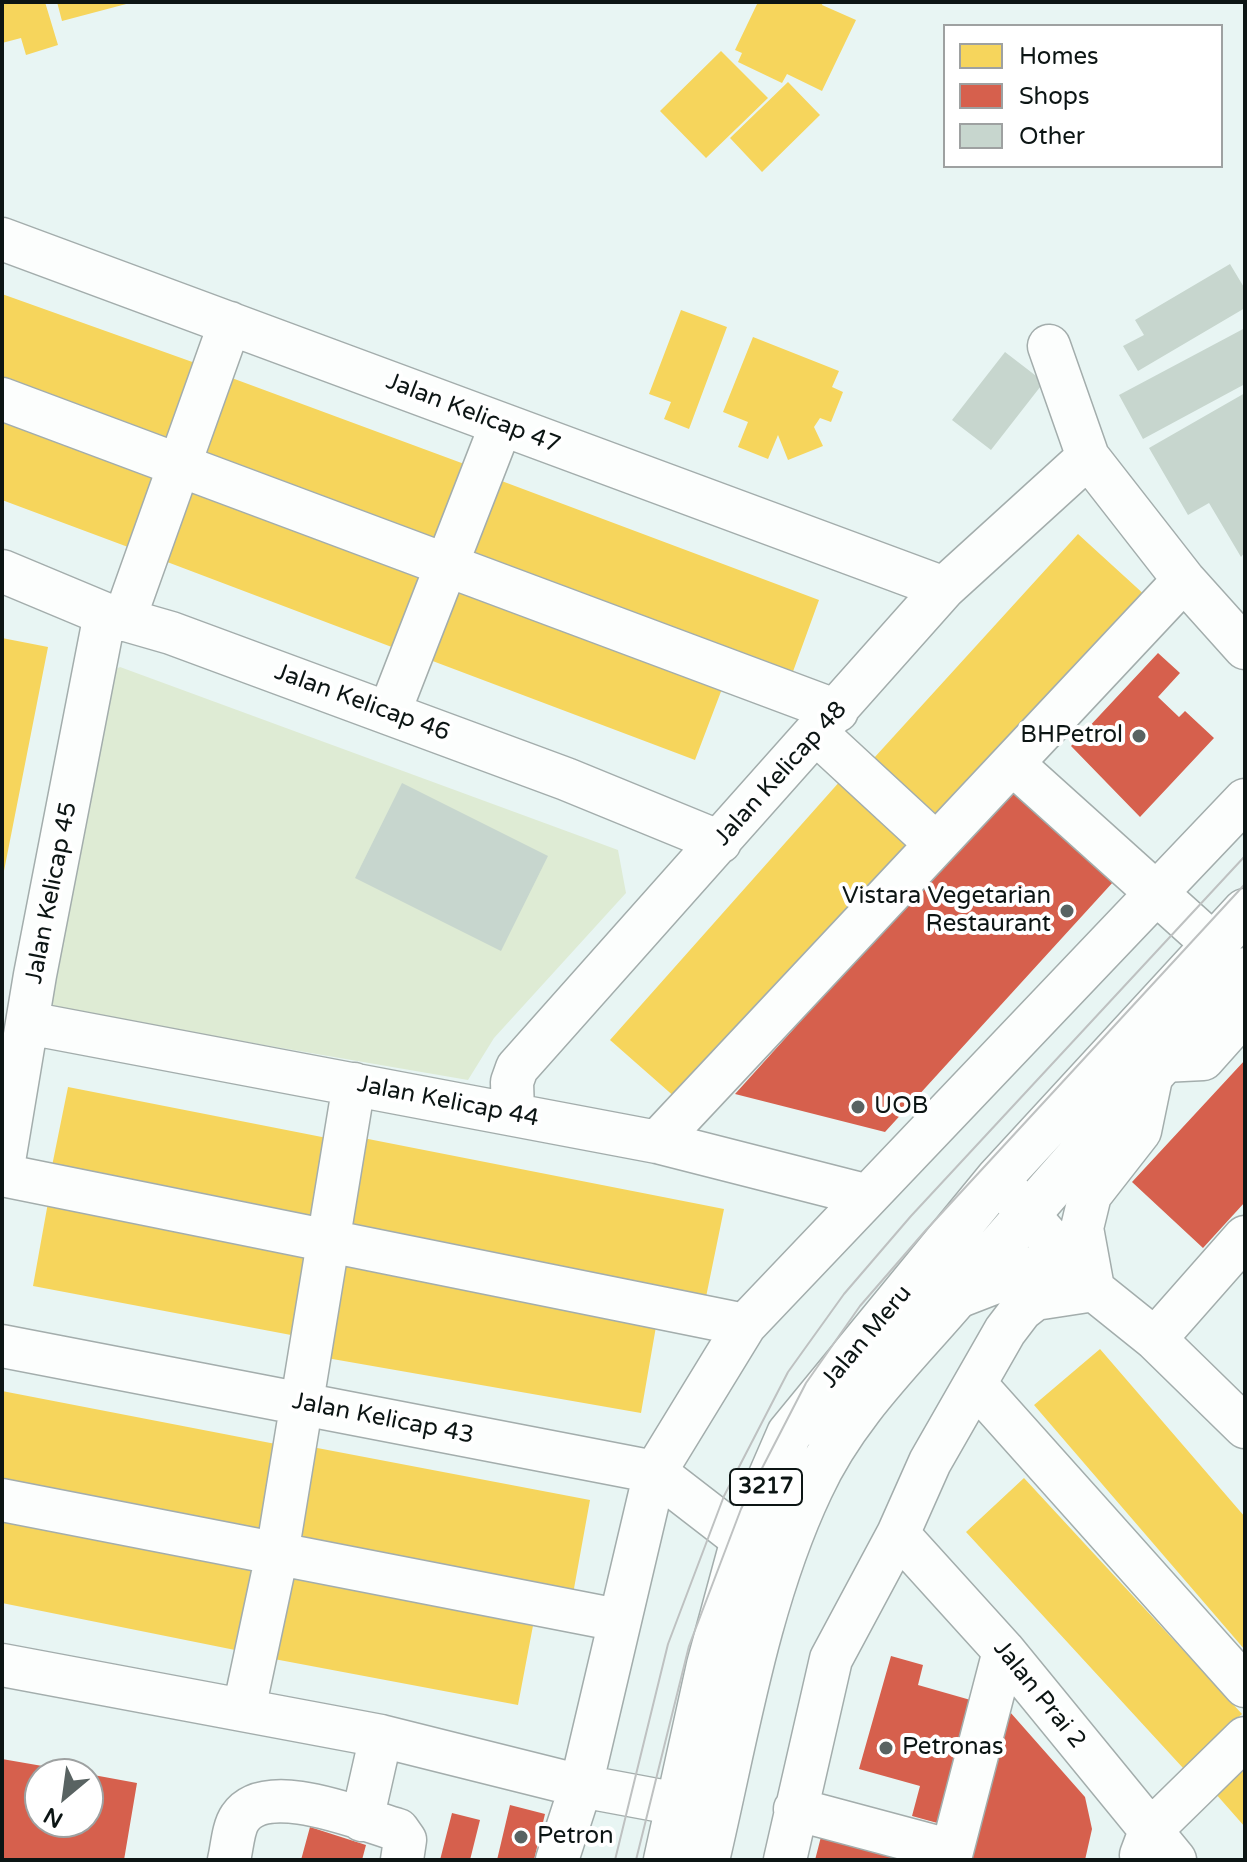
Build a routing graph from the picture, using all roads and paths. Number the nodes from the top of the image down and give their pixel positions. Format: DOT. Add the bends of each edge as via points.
graph roads {
  1 [pos="2,239"];
  2 [pos="230,323"];
  3 [pos="1049,346"];
  4 [pos="2,399"];
  5 [pos="501,425"];
  6 [pos="1088,457"];
  7 [pos="179,464"];
  8 [pos="444,564"];
  9 [pos="2,571"];
  10 [pos="1184,580"];
  11 [pos="944,588"];
  12 [pos="115,617"];
  13 [pos="1245,648"];
  14 [pos="389,713"];
  15 [pos="827,722"];
  16 [pos="1013,764"];
  17 [pos="1245,800"];
  18 [pos="720,842"];
  19 [pos="935,843"];
  20 [pos="1155,894"];
  21 [pos="1245,911"];
  22 [pos="1229,958"];
  23 [pos="18,972"];
  24 [pos="1245,1012"];
  25 [pos="28,1023"];
  26 [pos="1158,1067"];
  27 [pos="354,1084"];
  28 [pos="513,1114"];
  29 [pos="657,1142"];
  30 [pos="2,1174"];
  31 [pos="998,1179"];
  32 [pos="865,1195"];
  33 [pos="1027,1213"];
  34 [pos="1245,1237"];
  35 [pos="326,1239"];
  36 [pos="1094,1290"];
  37 [pos="955,1298"];
  38 [pos="745,1325"];
  39 [pos="1155,1339"];
  40 [pos="2,1346"];
  41 [pos="975,1384"];
  42 [pos="299,1403"];
  43 [pos="1245,1427"];
  44 [pos="655,1472"];
  45 [pos="2,1500"];
  46 [pos="898,1534"];
  47 [pos="743,1540"];
  48 [pos="277,1554"];
  49 [pos="618,1620"];
  50 [pos="1004,1651"];
  51 [pos="2,1665"];
  52 [pos="1245,1686"];
  53 [pos="244,1709"];
  54 [pos="381,1736"];
  55 [pos="1245,1738"];
  56 [pos="581,1786"];
  57 [pos="678,1804"];
  58 [pos="795,1809"];
  59 [pos="362,1820"];
  60 [pos="1155,1850"];
  61 [pos="229,1860"];
  62 [pos="402,1860"];
  63 [pos="557,1860"];
  64 [pos="666,1860"];
  65 [pos="707,1860"];
  66 [pos="785,1860"];
  1 -- 2 [label="street, Jalan Kelicap 47"];
  2 -- 5 [label="street, Jalan Kelicap 47"];
  2 -- 7 [label="street, Jalan Kelicap 45"];
  3 -- 6 [label="street"];
  4 -- 7 [label="street"];
  5 -- 8 [label="street"];
  5 -- 11 [label="street, Jalan Kelicap 47"];
  6 -- 10 [label="street"];
  6 -- 11 [label="street, Jalan Kelicap 48"];
  7 -- 8 [label="street"];
  7 -- 12 [label="street, Jalan Kelicap 45"];
  8 -- 14 [label="street"];
  8 -- 15 [label="street"];
  9 -- 12 [label="street, Jalan Kelicap 46"];
  10 -- 13 [label="street"];
  10 -- 16 [label="street"];
  11 -- 15 [label="street, Jalan Kelicap 48"];
  12 -- 14 [label="street, Jalan Kelicap 46"];
  12 -- 23 [label="street, Jalan Kelicap 45"];
  14 -- 18 [label="street, Jalan Kelicap 46"];
  15 -- 18 [label="street, Jalan Kelicap 48"];
  15 -- 19 [label="street"];
  16 -- 19 [label="street"];
  16 -- 20 [label="street"];
  17 -- 20 [label="street"];
  18 -- 28 [label="street, Jalan Kelicap 48" via="517,1068"];
  19 -- 29 [label="street"];
  20 -- 22 [label="street"];
  20 -- 32 [label="street"];
  21 -- 22 [label="highway, Jalan Meru / 3217"];
  22 -- 26 [label="highway, Jalan Meru / 3217"];
  22 -- 31 [label="highway, Jalan Meru / 3217"];
  23 -- 25 [label="street, Jalan Kelicap 45"];
  24 -- 26 [label="street" via="1203,1059"];
  25 -- 27 [label="street, Jalan Kelicap 44"];
  25 -- 30 [label="street, Jalan Kelicap 45"];
  26 -- 33 [label="highway, Jalan Meru / 3217"];
  26 -- 36 [label="street" via="1140,1131 1090,1195 1082,1228"];
  27 -- 28 [label="street, Jalan Kelicap 44"];
  27 -- 35 [label="street"];
  28 -- 29 [label="street, Jalan Kelicap 44"];
  29 -- 32 [label="street, Jalan Kelicap 44"];
  30 -- 35 [label="street"];
  31 -- 33 [label="street"];
  31 -- 47 [label="highway, Jalan Meru / 3217" via="789,1434"];
  32 -- 38 [label="street"];
  33 -- 36 [label="street"];
  33 -- 37 [label="highway, Jalan Meru / 3217"];
  34 -- 39 [label="street"];
  35 -- 38 [label="street"];
  35 -- 42 [label="street"];
  36 -- 37 [label="street" via="1035,1267"];
  36 -- 39 [label="street"];
  36 -- 41 [label="street" via="1035,1299 1021,1310"];
  37 -- 65 [label="highway, Jalan Meru / 3217" via="863,1403 811,1487 773,1581"];
  38 -- 44 [label="street"];
  39 -- 43 [label="street"];
  40 -- 42 [label="street, Jalan Kelicap 43"];
  41 -- 46 [label="street" via="930,1462"];
  41 -- 52 [label="street"];
  42 -- 44 [label="street, Jalan Kelicap 43"];
  42 -- 48 [label="street"];
  44 -- 47 [label="street, Jalan Kelicap 43"];
  44 -- 49 [label="street"];
  45 -- 48 [label="street"];
  46 -- 50 [label="street, Jalan Prai 2"];
  46 -- 58 [label="street" via="831,1659"];
  47 -- 57 [label="highway, Jalan Meru / 3217"];
  48 -- 49 [label="street"];
  48 -- 53 [label="street"];
  49 -- 56 [label="street"];
  50 -- 58 [label="street" via="952,1851"];
  50 -- 60 [label="street, Jalan Prai 2"];
  51 -- 53 [label="street"];
  53 -- 54 [label="street"];
  54 -- 56 [label="street"];
  54 -- 59 [label="street"];
  55 -- 60 [label="street"];
  56 -- 57 [label="street"];
  56 -- 63 [label="street"];
  57 -- 64 [label="highway, Jalan Meru / 3217"];
  58 -- 66 [label="street"];
  59 -- 61 [label="street" via="284,1799 257,1802 238,1819"];
  59 -- 62 [label="street" via="398,1830 405,1840"];
}
